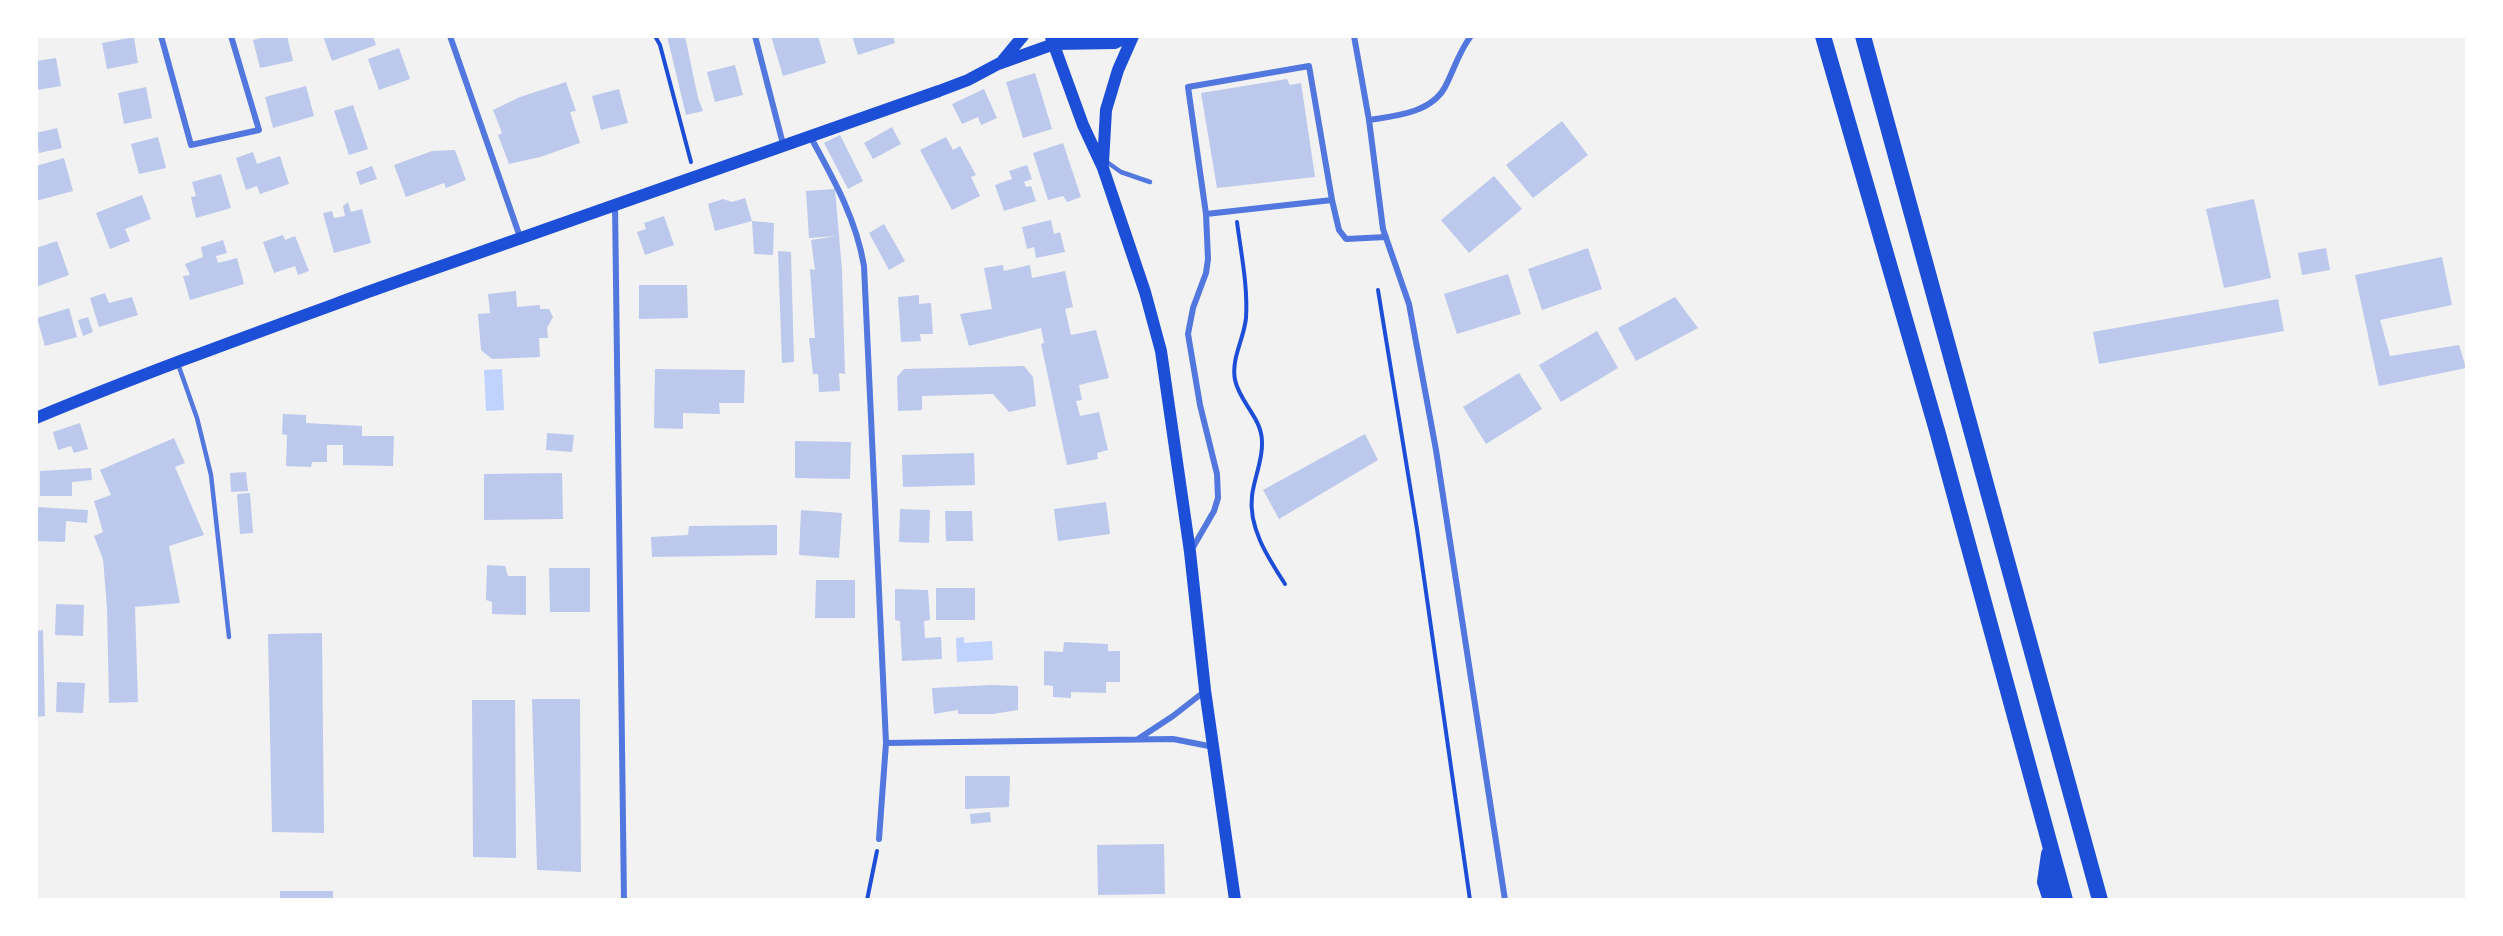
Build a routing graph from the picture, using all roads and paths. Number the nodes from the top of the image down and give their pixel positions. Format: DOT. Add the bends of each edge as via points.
graph roads {
  1 [pos="161,36"];
  2 [pos="231,36"];
  3 [pos="450,36"];
  4 [pos="655,36"];
  5 [pos="755,36"];
  6 [pos="1023,36"];
  7 [pos="1131,36"];
  8 [pos="1354,36"];
  9 [pos="1471,36"];
  10 [pos="1823,36"];
  11 [pos="1863,36"];
  12 [pos="1052,40"];
  13 [pos="998,64"];
  14 [pos="1369,120"];
  15 [pos="810,135"];
  16 [pos="783,144"];
  17 [pos="1103,164"];
  18 [pos="695,174"];
  19 [pos="1150,182"];
  20 [pos="1332,200"];
  21 [pos="615,203"];
  22 [pos="1235,210"];
  23 [pos="1206,214"];
  24 [pos="520,237"];
  25 [pos="1386,237"];
  26 [pos="1378,290"];
  27 [pos="177,361"];
  28 [pos="36,418"];
  29 [pos="1190,552"];
  30 [pos="1285,584"];
  31 [pos="229,637"];
  32 [pos="1205,690"];
  33 [pos="1137,739"];
  34 [pos="886,743"];
  35 [pos="1214,747"];
  36 [pos="879,839"];
  37 [pos="2050,847"];
  38 [pos="624,900"];
  39 [pos="867,900"];
  40 [pos="1234,900"];
  41 [pos="1470,900"];
  42 [pos="1505,900"];
  43 [pos="2050,900"];
  44 [pos="2065,900"];
  45 [pos="2100,900"];
  1 -- 2 [label="street" via="190,145 259,130"];
  3 -- 24 [label="street"];
  4 -- 18 [label="path"];
  5 -- 16 [label="street"];
  6 -- 13 [label="main road"];
  7 -- 12 [label="main road" via="1115,43"];
  7 -- 17 [label="main road" via="1106,111"];
  8 -- 14 [label="street"];
  9 -- 14 [label="street" via="1444,90 1427,105 1405,114"];
  10 -- 37 [label="highway" via="1938,434"];
  11 -- 45 [label="highway"];
  12 -- 13 [label="main road"];
  12 -- 17 [label="main road" via="1083,125"];
  13 -- 15 [label="main road" via="958,84"];
  14 -- 25 [label="street"];
  15 -- 16 [label="main road"];
  15 -- 34 [label="street" via="844,199 858,234 864,266"];
  16 -- 18 [label="main road"];
  17 -- 19 [label="lane"];
  17 -- 29 [label="main road" via="1161,351"];
  18 -- 21 [label="main road"];
  20 -- 22 [label="street"];
  20 -- 23 [label="street" via="1309,66 1188,87"];
  20 -- 25 [label="street" via="1339,230 1346,239"];
  21 -- 24 [label="main road"];
  21 -- 38 [label="street"];
  22 -- 23 [label="street"];
  22 -- 30 [label="path" via="1246,314 1235,381 1261,430 1263,444 1251,498 1253,517 1267,555"];
  23 -- 29 [label="street" via="1206,273 1188,334 1217,474 1218,498"];
  24 -- 27 [label="main road"];
  25 -- 42 [label="street" via="1409,304 1435,441"];
  26 -- 41 [label="path" via="1418,529"];
  27 -- 28 [label="main road"];
  27 -- 31 [label="lane" via="211,475"];
  29 -- 32 [label="main road"];
  32 -- 33 [label="street"];
  32 -- 35 [label="main road"];
  33 -- 34 [label="street"];
  33 -- 35 [label="street"];
  34 -- 36 [label="street"];
  35 -- 40 [label="main road"];
  36 -- 39 [label="path"];
  37 -- 43 [label="highway" via="2045,882"];
  37 -- 44 [label="highway"];
}
